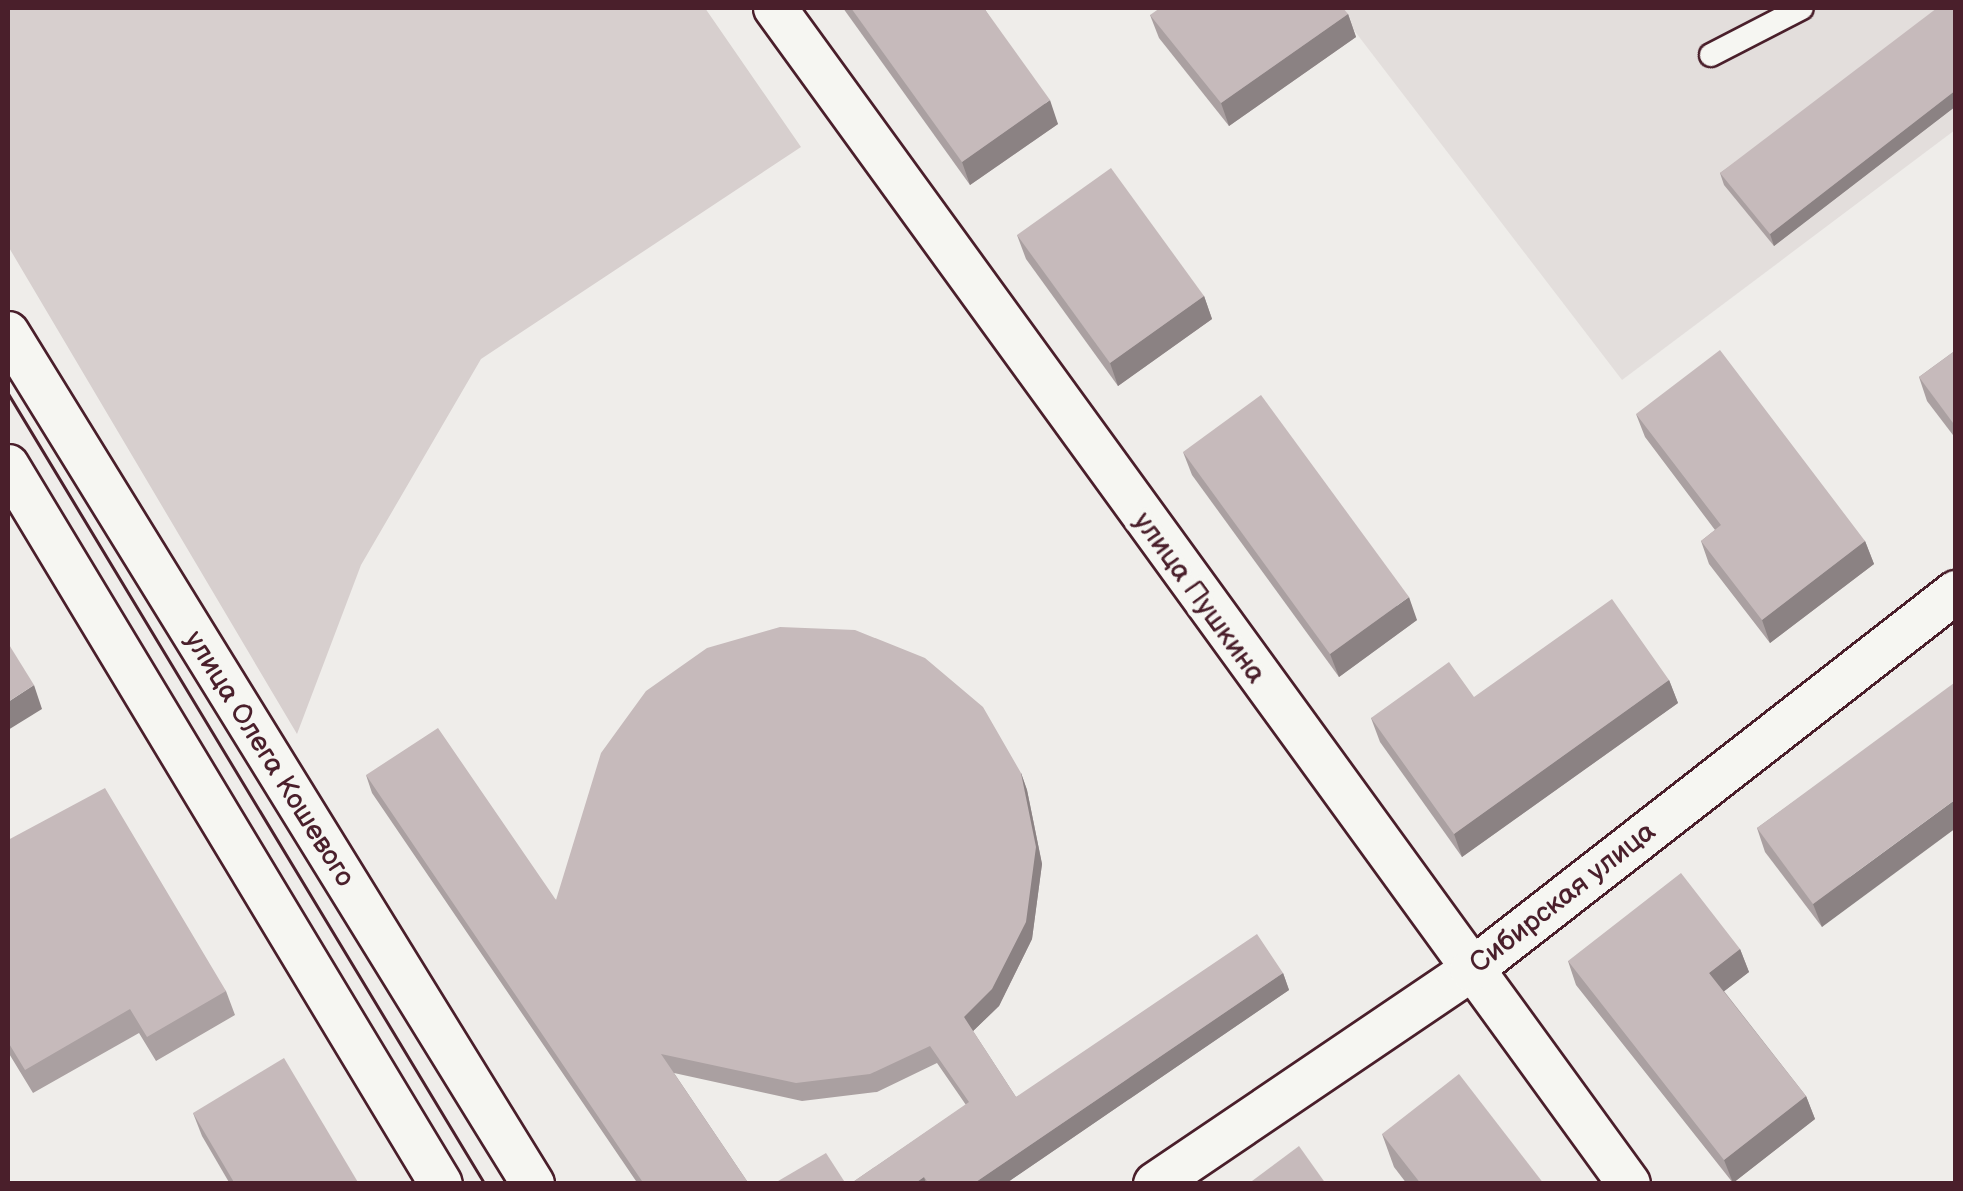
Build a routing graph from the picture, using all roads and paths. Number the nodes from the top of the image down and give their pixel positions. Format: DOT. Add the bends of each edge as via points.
graph roads {
  1 [pos="775,8"];
  2 [pos="1802,8"];
  3 [pos="1711,55"];
  4 [pos="8,333"];
  5 [pos="8,466"];
  6 [pos="1956,592"];
  7 [pos="1472,970"];
  8 [pos="441,1184"];
  9 [pos="533,1184"];
  10 [pos="1155,1184"];
  11 [pos="1629,1184"];
  1 -- 7 [label="street, улица Пушкина"];
  2 -- 3 [label="lane"];
  4 -- 9 [label="street, улица Олега Кошевого"];
  5 -- 8 [label="street"];
  6 -- 7 [label="street, Сибирская улица"];
  7 -- 10 [label="street, Сибирская улица"];
  7 -- 11 [label="street, улица Пушкина"];
}
